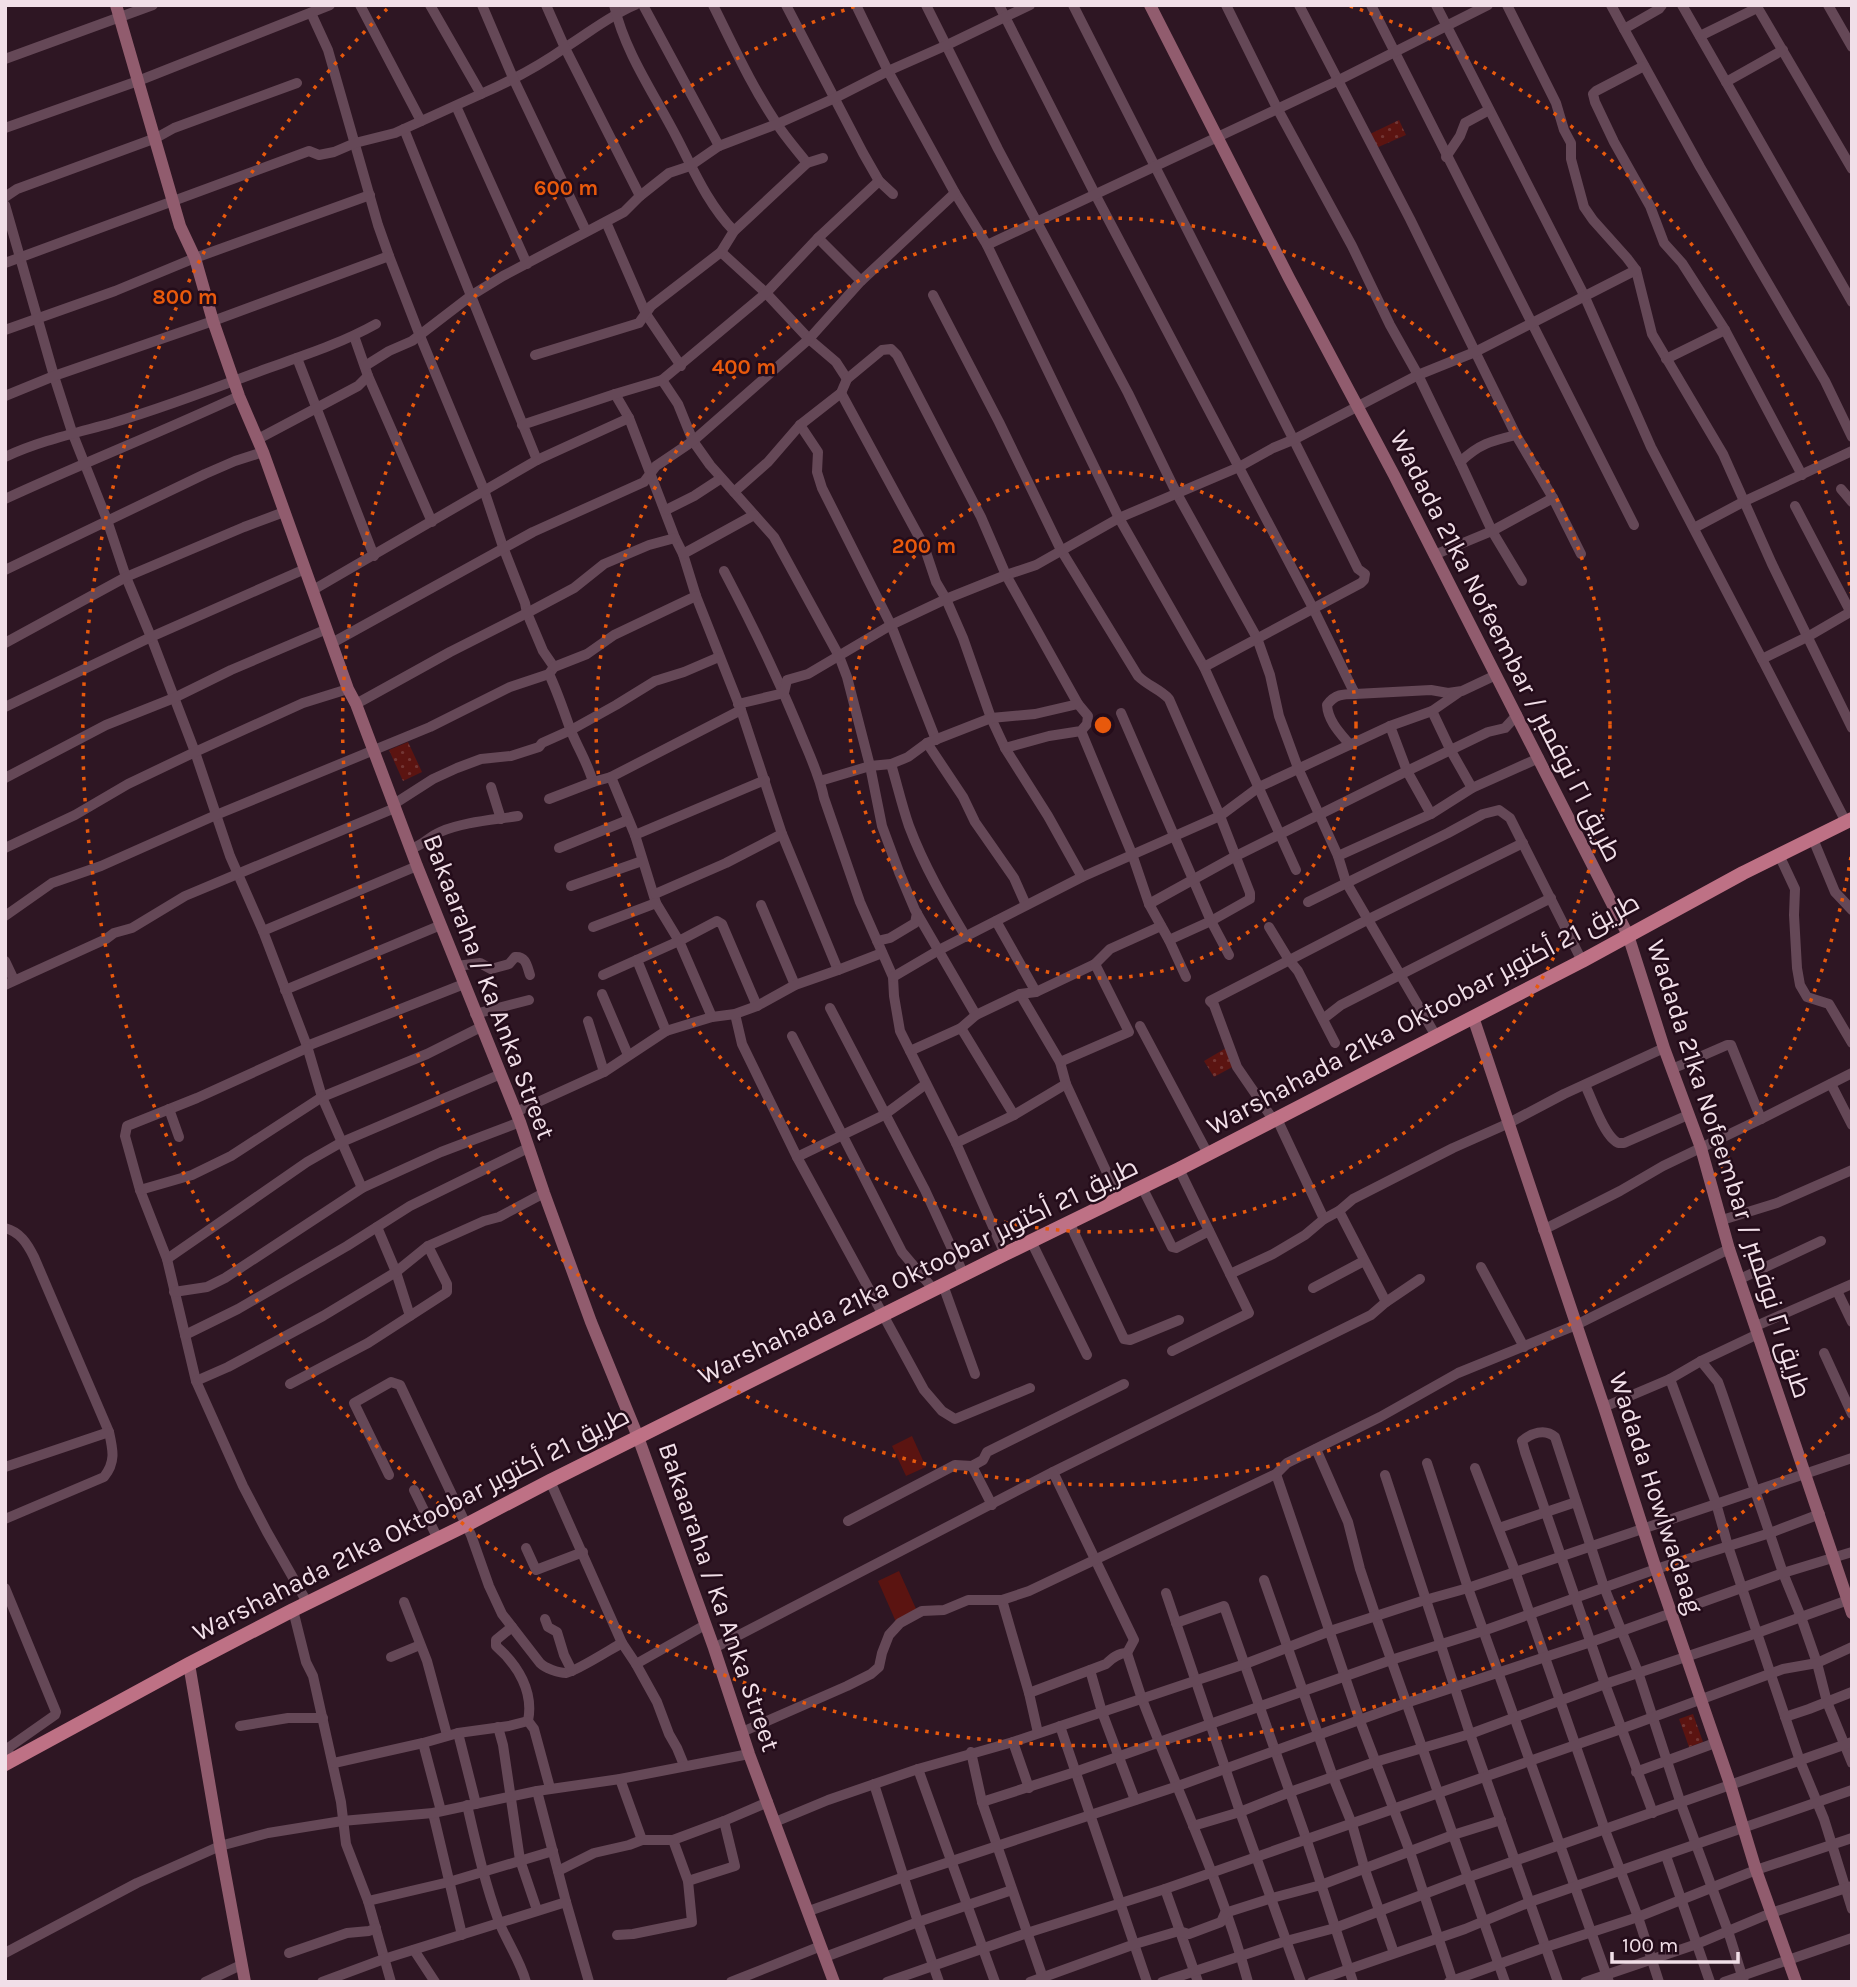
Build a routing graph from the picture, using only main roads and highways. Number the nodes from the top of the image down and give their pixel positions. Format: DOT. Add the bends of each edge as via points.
graph roads {
  1 [pos="1849,821"];
  2 [pos="8,1763"];
  1 -- 2 [label="main road, Warshahada 21ka Oktoobar طريق 21 أكتوبر" via="1179,1169 293,1610"];
}
